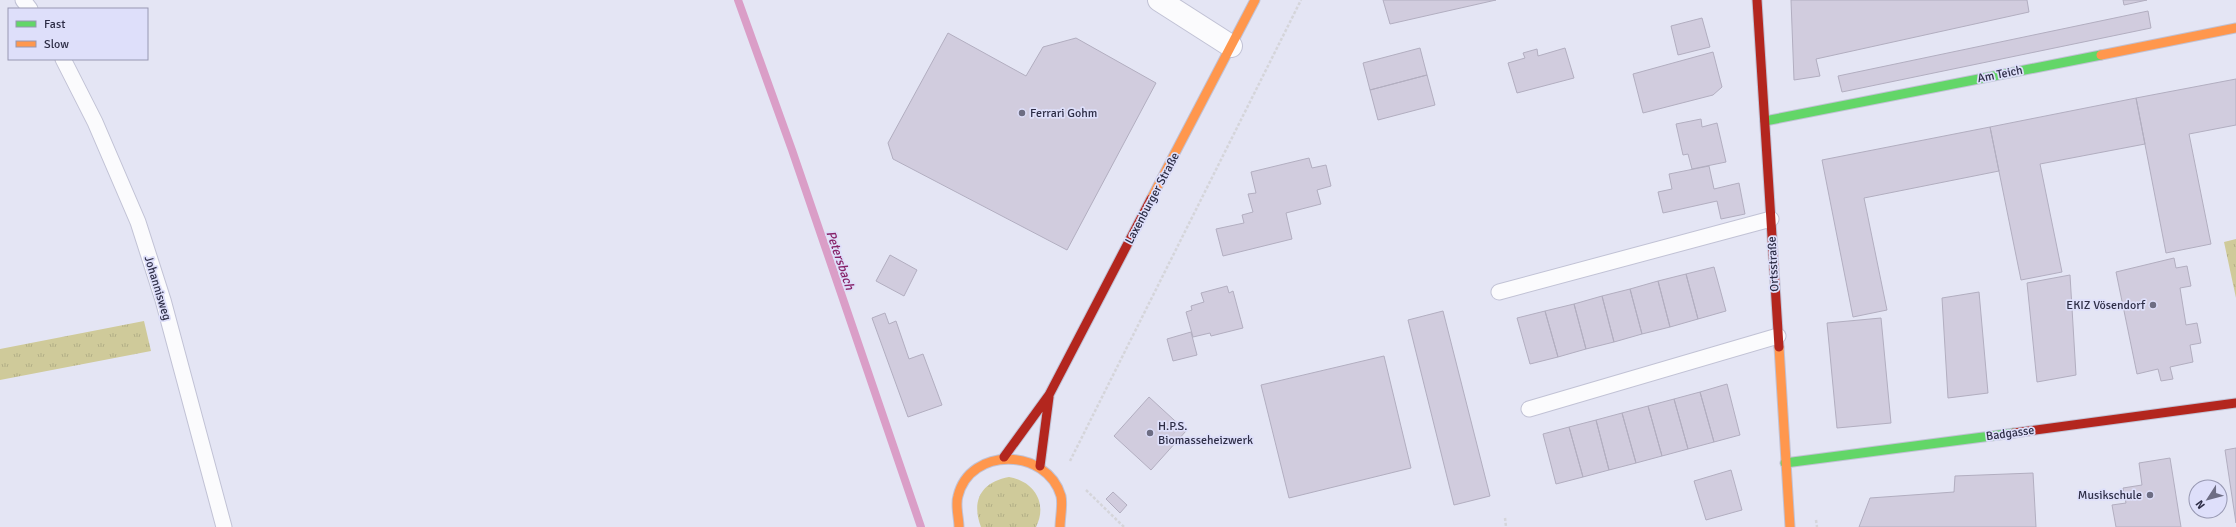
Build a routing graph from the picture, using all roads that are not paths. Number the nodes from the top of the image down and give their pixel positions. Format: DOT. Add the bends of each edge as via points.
graph roads {
  1 [pos="23,0"];
  2 [pos="1159,0"];
  3 [pos="1255,0"];
  4 [pos="1757,0"];
  5 [pos="29,8"];
  6 [pos="2236,28"];
  7 [pos="1231,46"];
  8 [pos="64,60"];
  9 [pos="1765,121"];
  10 [pos="1771,219"];
  11 [pos="1499,292"];
  12 [pos="1778,336"];
  13 [pos="1049,395"];
  14 [pos="2236,403"];
  15 [pos="1529,409"];
  16 [pos="1004,457"];
  17 [pos="1785,463"];
  18 [pos="1040,466"];
  19 [pos="224,527"];
  20 [pos="959,527"];
  21 [pos="1060,527"];
  22 [pos="1790,527"];
  1 -- 5 [label="lane"];
  2 -- 7 [label="street"];
  3 -- 7 [label="street, Laxenburger Straße"];
  4 -- 9 [label="street, Ortsstraße"];
  6 -- 9 [label="street, Am Teich"];
  7 -- 13 [label="street, Laxenburger Straße"];
  8 -- 19 [label="lane, Johannisweg" via="95,122 138,222 163,300"];
  9 -- 10 [label="street, Ortsstraße"];
  10 -- 11 [label="lane"];
  10 -- 12 [label="street, Ortsstraße"];
  12 -- 15 [label="lane"];
  12 -- 17 [label="street, Ortsstraße"];
  13 -- 16 [label="street, Laxenburger Straße"];
  13 -- 18 [label="street, Laxenburger Straße"];
  14 -- 17 [label="street, Badgasse"];
  16 -- 18 [label="street" via="1023,458"];
  16 -- 20 [label="street" via="984,463 975,469 962,486 956,506"];
  17 -- 22 [label="street, Ortsstraße"];
  18 -- 21 [label="street" via="1053,480 1061,497"];
}
